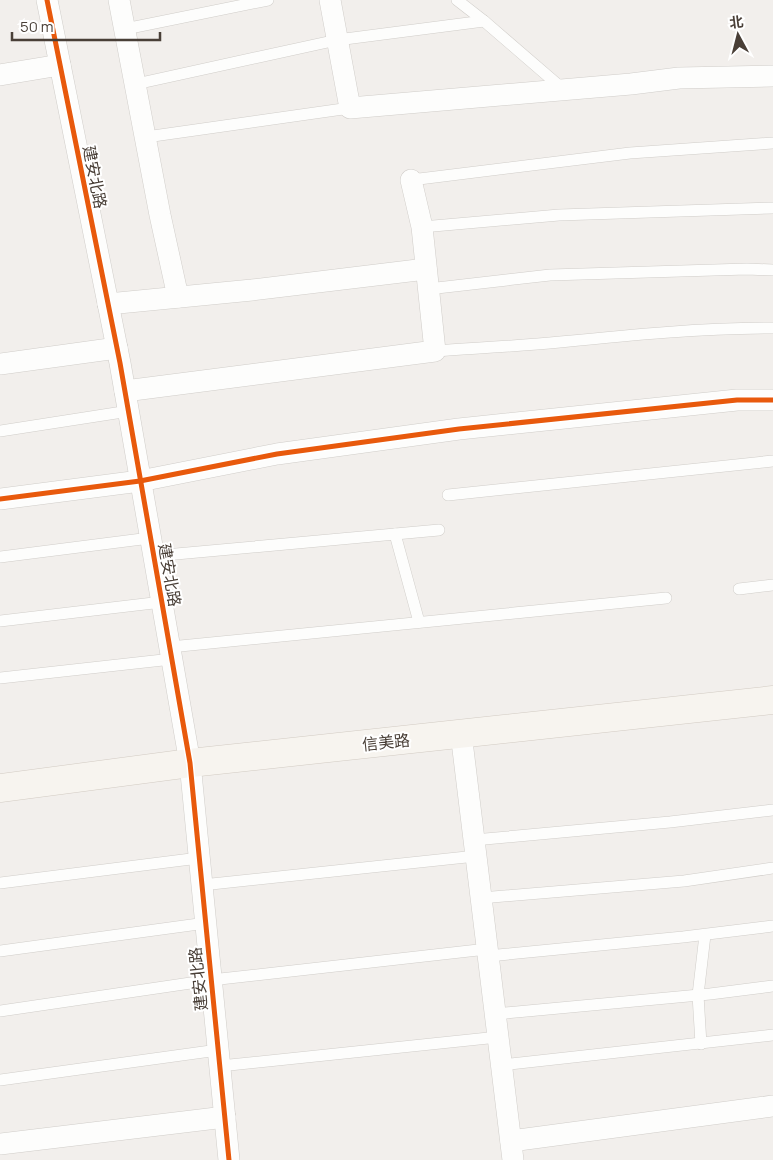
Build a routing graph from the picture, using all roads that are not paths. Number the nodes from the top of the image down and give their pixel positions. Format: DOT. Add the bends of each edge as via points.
graph roads {
  1 [pos="47,0"];
  2 [pos="119,0"];
  3 [pos="268,0"];
  4 [pos="330,0"];
  5 [pos="457,0"];
  6 [pos="484,21"];
  7 [pos="125,29"];
  8 [pos="337,40"];
  9 [pos="60,65"];
  10 [pos="0,75"];
  11 [pos="773,76"];
  12 [pos="136,84"];
  13 [pos="564,90"];
  14 [pos="350,108"];
  15 [pos="146,137"];
  16 [pos="773,143"];
  17 [pos="411,180"];
  18 [pos="773,208"];
  19 [pos="422,227"];
  20 [pos="773,270"];
  21 [pos="427,279"];
  22 [pos="178,297"];
  23 [pos="108,304"];
  24 [pos="773,328"];
  25 [pos="117,348"];
  26 [pos="435,351"];
  27 [pos="0,364"];
  28 [pos="125,391"];
  29 [pos="773,400"];
  30 [pos="128,412"];
  31 [pos="0,431"];
  32 [pos="773,461"];
  33 [pos="140,481"];
  34 [pos="448,495"];
  35 [pos="0,499"];
  36 [pos="439,530"];
  37 [pos="395,534"];
  38 [pos="152,547"];
  39 [pos="0,557"];
  40 [pos="773,585"];
  41 [pos="740,589"];
  42 [pos="666,598"];
  43 [pos="162,602"];
  44 [pos="0,621"];
  45 [pos="418,622"];
  46 [pos="171,653"];
  47 [pos="0,678"];
  48 [pos="773,700"];
  49 [pos="462,734"];
  50 [pos="190,763"];
  51 [pos="0,788"];
  52 [pos="773,810"];
  53 [pos="475,848"];
  54 [pos="199,858"];
  55 [pos="773,868"];
  56 [pos="0,883"];
  57 [pos="202,884"];
  58 [pos="481,898"];
  59 [pos="206,924"];
  60 [pos="773,926"];
  61 [pos="705,935"];
  62 [pos="0,951"];
  63 [pos="488,953"];
  64 [pos="211,980"];
  65 [pos="773,986"];
  66 [pos="698,995"];
  67 [pos="0,1011"];
  68 [pos="495,1014"];
  69 [pos="773,1035"];
  70 [pos="498,1037"];
  71 [pos="701,1044"];
  72 [pos="219,1058"];
  73 [pos="501,1065"];
  74 [pos="0,1080"];
  75 [pos="773,1106"];
  76 [pos="225,1117"];
  77 [pos="0,1144"];
  78 [pos="512,1151"];
  79 [pos="229,1160"];
  1 -- 9 [label="street, 建安北路"];
  2 -- 7 [label="street"];
  3 -- 7 [label="lane"];
  4 -- 8 [label="street"];
  5 -- 6 [label="lane"];
  6 -- 8 [label="lane"];
  6 -- 13 [label="lane"];
  7 -- 12 [label="street"];
  8 -- 12 [label="lane"];
  8 -- 14 [label="street"];
  9 -- 10 [label="street"];
  9 -- 23 [label="street, 建安北路"];
  11 -- 13 [label="street" via="679,78"];
  12 -- 15 [label="street"];
  13 -- 14 [label="street"];
  14 -- 15 [label="lane"];
  15 -- 22 [label="street"];
  16 -- 17 [label="lane" via="630,153"];
  17 -- 19 [label="street"];
  18 -- 19 [label="lane" via="559,215"];
  19 -- 21 [label="street"];
  20 -- 21 [label="lane"];
  21 -- 22 [label="street"];
  21 -- 26 [label="street"];
  22 -- 23 [label="street"];
  23 -- 25 [label="street, 建安北路"];
  24 -- 26 [label="lane" via="642,333"];
  25 -- 27 [label="street"];
  25 -- 28 [label="street, 建安北路"];
  26 -- 28 [label="street"];
  28 -- 30 [label="street, 建安北路"];
  29 -- 33 [label="street" via="737,400 459,429 277,454"];
  30 -- 31 [label="lane"];
  30 -- 33 [label="street, 建安北路"];
  32 -- 34 [label="lane"];
  33 -- 35 [label="street"];
  33 -- 38 [label="street, 建安北路"];
  36 -- 37 [label="lane"];
  37 -- 38 [label="lane"];
  37 -- 45 [label="lane"];
  38 -- 39 [label="lane"];
  38 -- 43 [label="street, 建安北路"];
  40 -- 41 [label="lane"];
  42 -- 45 [label="lane"];
  43 -- 44 [label="lane"];
  43 -- 46 [label="street, 建安北路"];
  45 -- 46 [label="lane"];
  46 -- 47 [label="lane"];
  46 -- 50 [label="street, 建安北路"];
  48 -- 49 [label="street, 信美路"];
  49 -- 50 [label="street, 信美路"];
  49 -- 53 [label="street"];
  50 -- 51 [label="street, 信美路"];
  50 -- 54 [label="street, 建安北路"];
  52 -- 53 [label="lane"];
  53 -- 57 [label="lane"];
  53 -- 58 [label="street"];
  54 -- 56 [label="lane"];
  54 -- 57 [label="street, 建安北路"];
  55 -- 58 [label="lane" via="684,882"];
  57 -- 59 [label="street, 建安北路"];
  58 -- 63 [label="street"];
  59 -- 62 [label="lane"];
  59 -- 64 [label="street, 建安北路"];
  60 -- 61 [label="lane"];
  61 -- 63 [label="lane"];
  61 -- 66 [label="lane"];
  63 -- 64 [label="lane"];
  63 -- 68 [label="street"];
  64 -- 67 [label="lane"];
  64 -- 72 [label="street, 建安北路"];
  65 -- 66 [label="lane"];
  66 -- 68 [label="lane"];
  66 -- 71 [label="lane"];
  68 -- 70 [label="street"];
  69 -- 71 [label="lane"];
  70 -- 72 [label="lane"];
  70 -- 73 [label="street"];
  71 -- 73 [label="lane"];
  72 -- 74 [label="lane"];
  72 -- 76 [label="street, 建安北路"];
  73 -- 78 [label="street"];
  75 -- 78 [label="street"];
  76 -- 77 [label="street"];
  76 -- 79 [label="street, 建安北路"];
}
